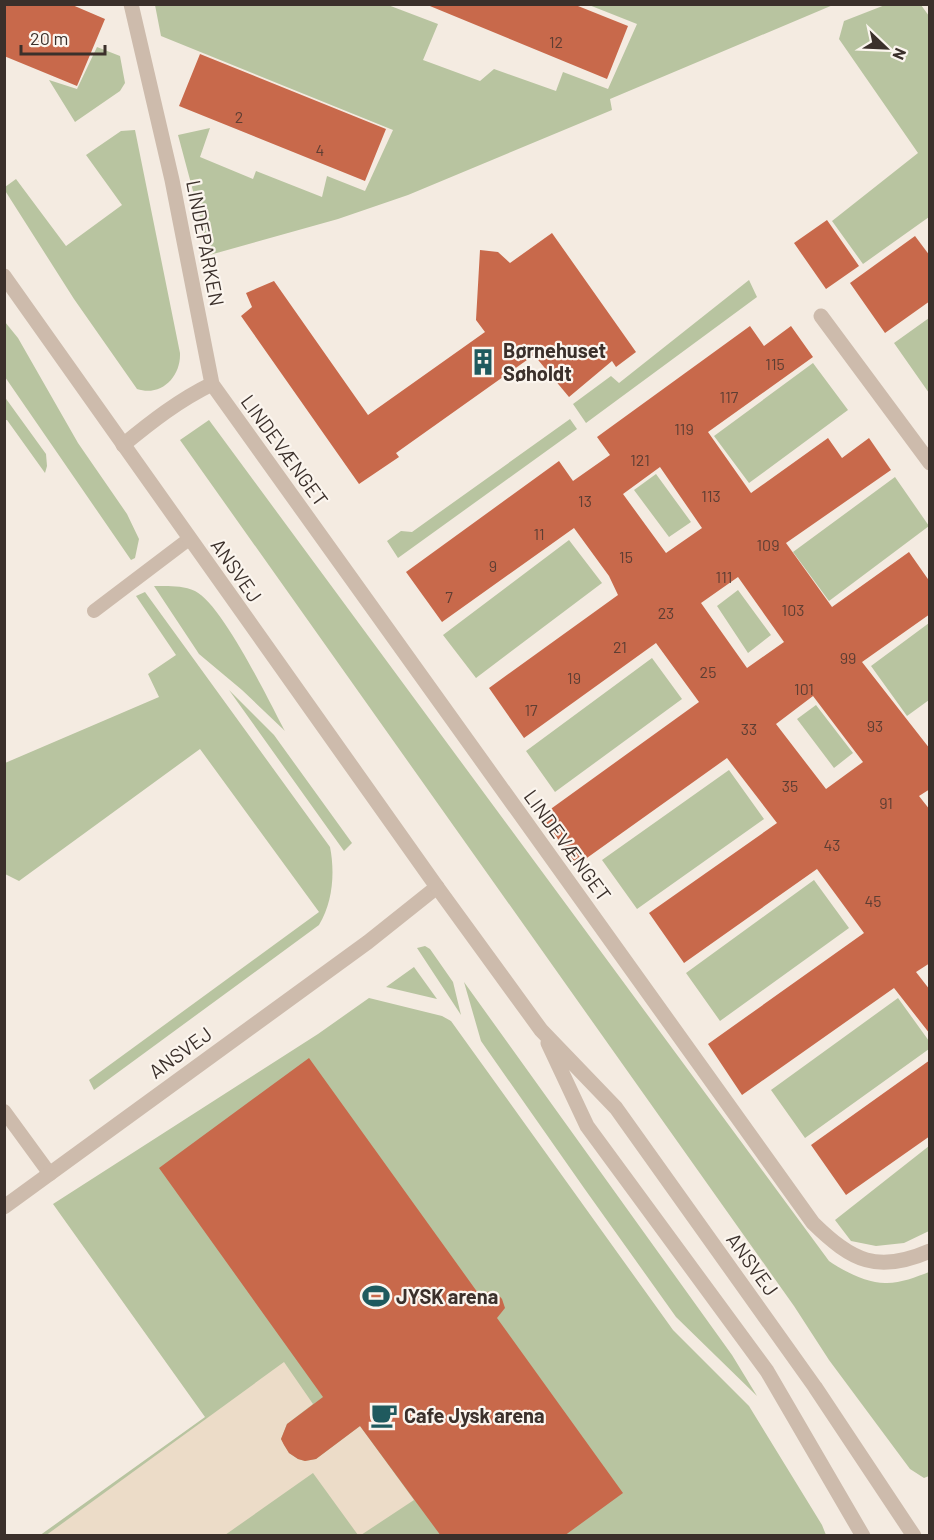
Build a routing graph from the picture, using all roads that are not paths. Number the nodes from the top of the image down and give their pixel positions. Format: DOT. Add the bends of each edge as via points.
graph roads {
  1 [pos="131,4"];
  2 [pos="4,276"];
  3 [pos="821,316"];
  4 [pos="212,384"];
  5 [pos="123,445"];
  6 [pos="930,463"];
  7 [pos="189,539"];
  8 [pos="94,611"];
  9 [pos="436,887"];
  10 [pos="541,1030"];
  11 [pos="4,1110"];
  12 [pos="50,1174"];
  13 [pos="4,1207"];
  14 [pos="930,1251"];
  15 [pos="863,1536"];
  16 [pos="914,1536"];
  1 -- 4 [label="street, LINDEPARKEN" via="172,180"];
  2 -- 5 [label="street, ANSVEJ"];
  3 -- 6 [label="street"];
  4 -- 5 [label="street" via="151,422"];
  4 -- 14 [label="street, LINDEVÆNGET" via="813,1223 836,1245 858,1257 885,1263"];
  5 -- 7 [label="street, ANSVEJ"];
  7 -- 8 [label="lane"];
  7 -- 9 [label="street, ANSVEJ"];
  9 -- 10 [label="street, ANSVEJ"];
  9 -- 12 [label="street, ANSVEJ" via="368,942"];
  10 -- 15 [label="street, ANSVEJ" via="587,1126 767,1371"];
  10 -- 16 [label="street, ANSVEJ" via="616,1108 815,1387"];
  11 -- 12 [label="lane"];
  12 -- 13 [label="street, ANSVEJ"];
}
